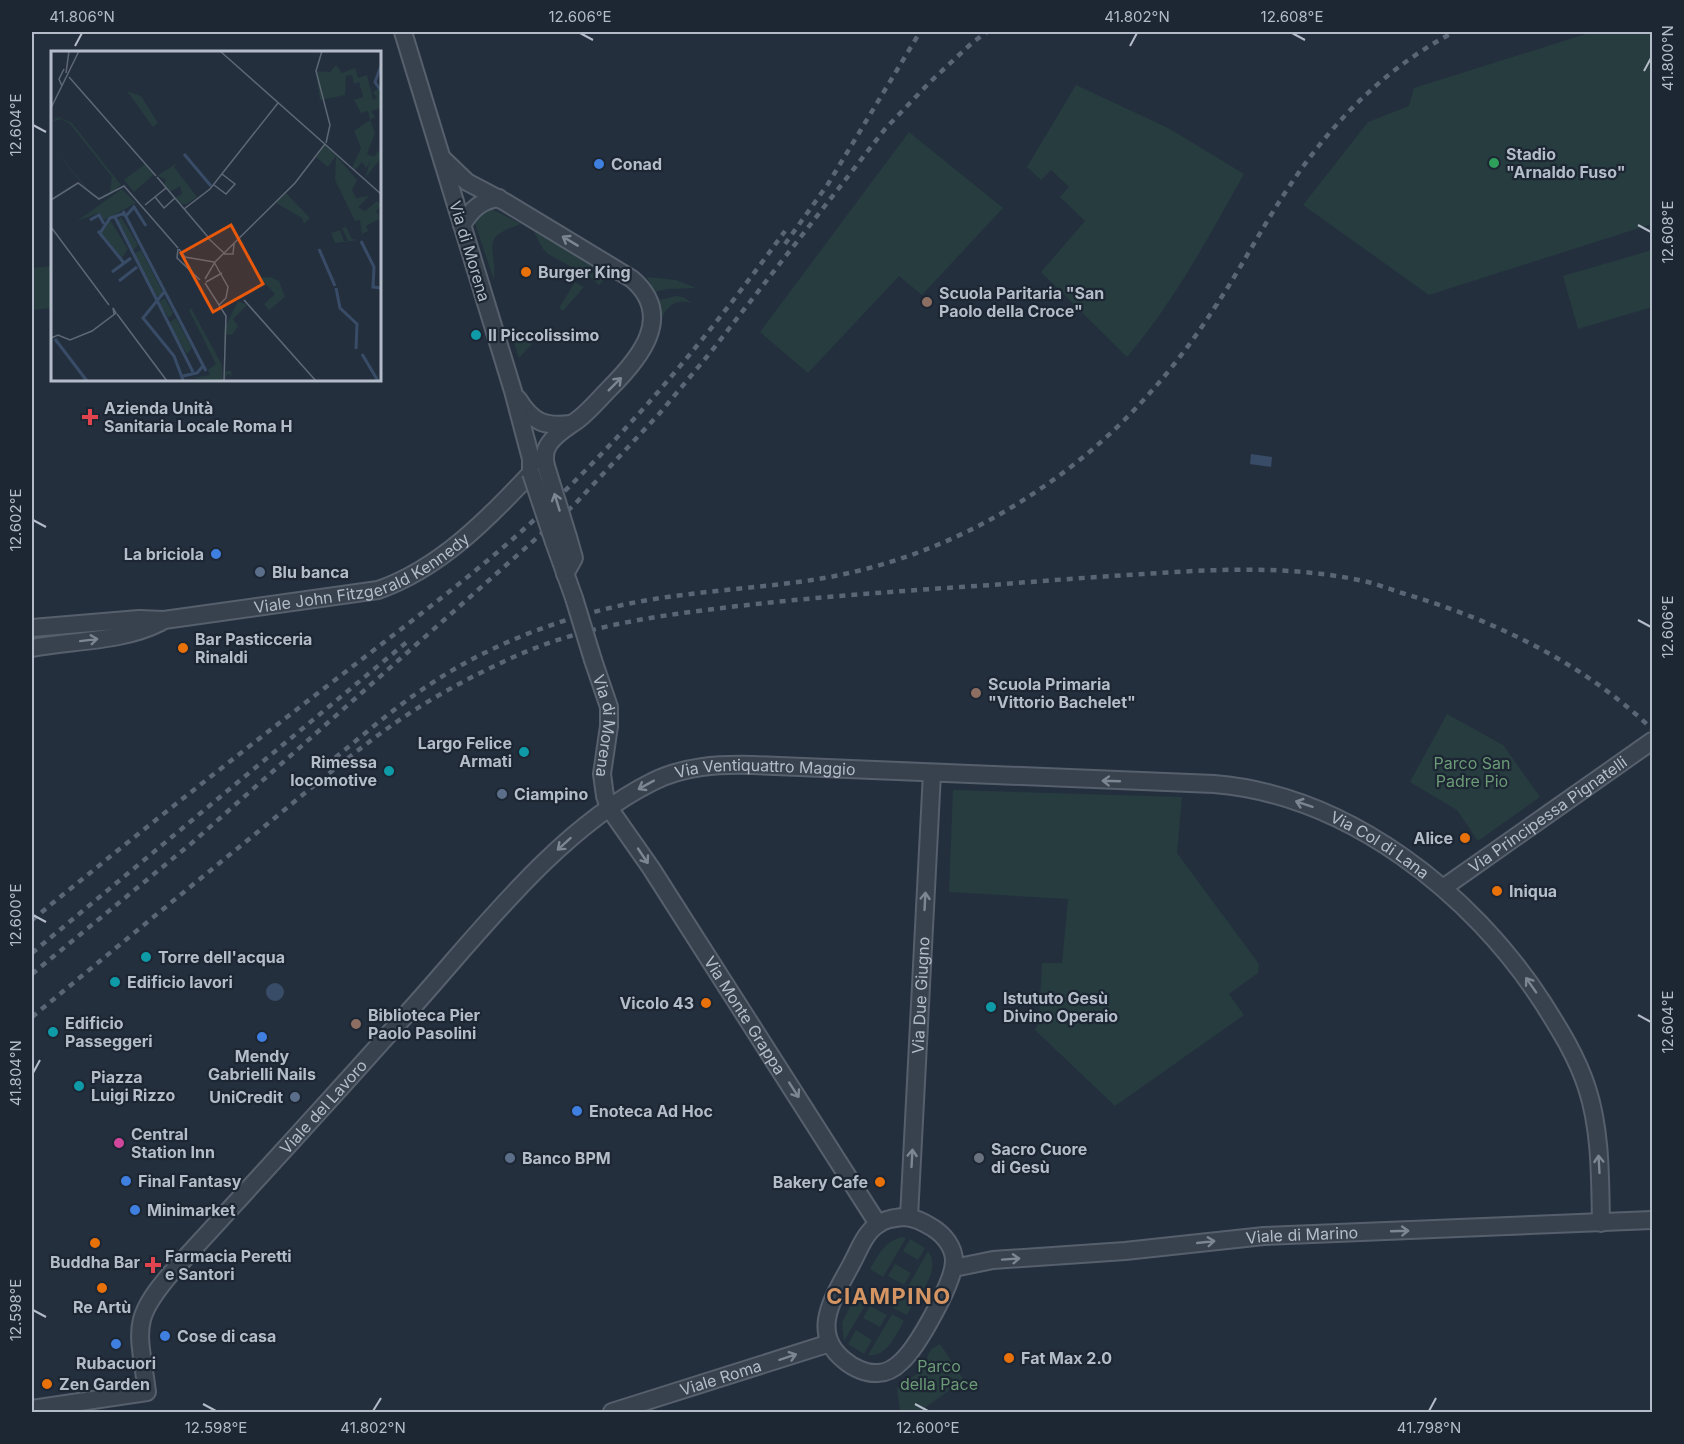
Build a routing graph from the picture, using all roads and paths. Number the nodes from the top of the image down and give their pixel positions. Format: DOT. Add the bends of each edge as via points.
graph roads {
  1 [pos="403,32"];
  2 [pos="442,158"];
  3 [pos="499,198"];
  4 [pos="462,225"];
  5 [pos="513,391"];
  6 [pos="572,424"];
  7 [pos="538,470"];
  8 [pos="164,620"];
  9 [pos="32,628"];
  10 [pos="32,648"];
  11 [pos="1653,741"];
  12 [pos="932,773"];
  13 [pos="609,808"];
  14 [pos="1443,888"];
  15 [pos="909,1217"];
  16 [pos="1653,1220"];
  17 [pos="1601,1223"];
  18 [pos="878,1224"];
  19 [pos="954,1268"];
  20 [pos="830,1343"];
  21 [pos="32,1409"];
  22 [pos="612,1413"];
  1 -- 2 [label="street, Via di Morena"];
  2 -- 3 [label="street" via="463,179"];
  2 -- 4 [label="street, Via di Morena"];
  3 -- 4 [label="street" via="480,204"];
  6 -- 3 [label="street, one-way" via="621,378 639,354 651,327 650,306 645,293 632,279"];
  4 -- 5 [label="street, Via di Morena"];
  5 -- 6 [label="street" via="539,422 554,426"];
  5 -- 7 [label="street, Via di Morena" via="531,459"];
  6 -- 7 [label="street" via="548,445"];
  7 -- 8 [label="street, Viale John Fitzgerald Kennedy" via="447,552 390,586 358,594"];
  7 -- 13 [label="street, Via di Morena, bridge" via="561,539 565,574 609,707 602,774"];
  8 -- 9 [label="street, Viale John Fitzgerald Kennedy"];
  10 -- 8 [label="street, Viale John Fitzgerald Kennedy, one-way" via="120,636"];
  11 -- 14 [label="street, Via Principessa Pignatelli"];
  12 -- 13 [label="street, Via Ventiquattro Maggio, one-way" via="714,766 663,777"];
  14 -- 12 [label="street, Via Col di Lana, one-way" via="1365,833 1310,806 1265,793 1214,784"];
  15 -- 12 [label="street, Via Due Giugno, one-way"];
  13 -- 18 [label="street, Via Monte Grappa, one-way"];
  13 -- 21 [label="street, Viale del Lavoro, one-way" via="534,873 164,1281 140,1324 147,1392"];
  17 -- 14 [label="street, Via Col di Lana, one-way" via="1595,1123 1577,1062 1520,970"];
  15 -- 18 [label="street"];
  15 -- 19 [label="street" via="928,1225 945,1239 953,1252"];
  16 -- 17 [label="street, Viale di Marino"];
  19 -- 17 [label="street, Viale di Marino, one-way" via="993,1260 1264,1236"];
  18 -- 20 [label="street" via="867,1235 830,1306 826,1328"];
  19 -- 20 [label="street" via="916,1344 893,1369 877,1374 854,1367"];
  22 -- 20 [label="street, Viale Roma, one-way"];
}
